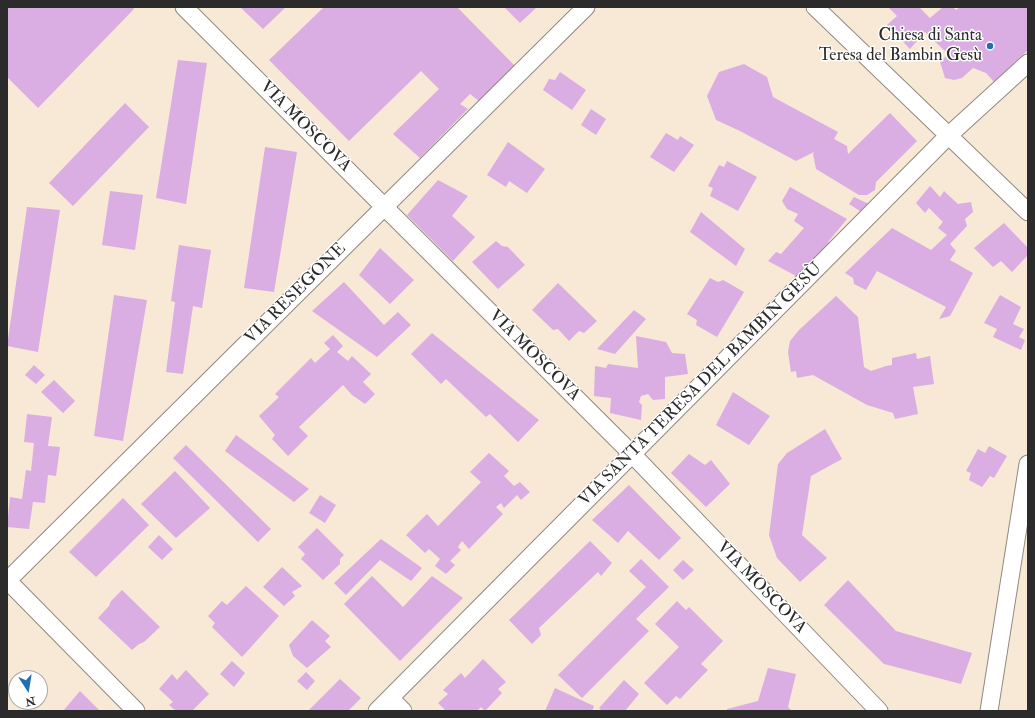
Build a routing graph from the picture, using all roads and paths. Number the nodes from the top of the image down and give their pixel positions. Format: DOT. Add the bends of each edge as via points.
graph roads {
  1 [pos="184,7"];
  2 [pos="586,7"];
  3 [pos="815,7"];
  4 [pos="1028,63"];
  5 [pos="948,136"];
  6 [pos="384,206"];
  7 [pos="1028,212"];
  8 [pos="632,454"];
  9 [pos="1028,464"];
  10 [pos="7,581"];
  11 [pos="390,698"];
  12 [pos="136,711"];
  13 [pos="377,711"];
  14 [pos="403,711"];
  15 [pos="879,711"];
  16 [pos="989,711"];
  1 -- 6 [label="street, VIA MOSCOVA"];
  2 -- 6 [label="street, VIA RESEGONE"];
  3 -- 5 [label="street"];
  4 -- 5 [label="street, VIA SANTA TERESA DEL BAMBIN GESÙ"];
  5 -- 7 [label="street"];
  5 -- 8 [label="street, VIA SANTA TERESA DEL BAMBIN GESÙ"];
  6 -- 8 [label="street, VIA MOSCOVA"];
  6 -- 10 [label="street, VIA RESEGONE"];
  8 -- 11 [label="street, VIA SANTA TERESA DEL BAMBIN GESÙ"];
  8 -- 15 [label="street, VIA MOSCOVA"];
  9 -- 16 [label="street"];
  10 -- 12 [label="street"];
  11 -- 13 [label="street, VIA SANTA TERESA DEL BAMBIN GESÙ"];
  11 -- 14 [label="street"];
}
